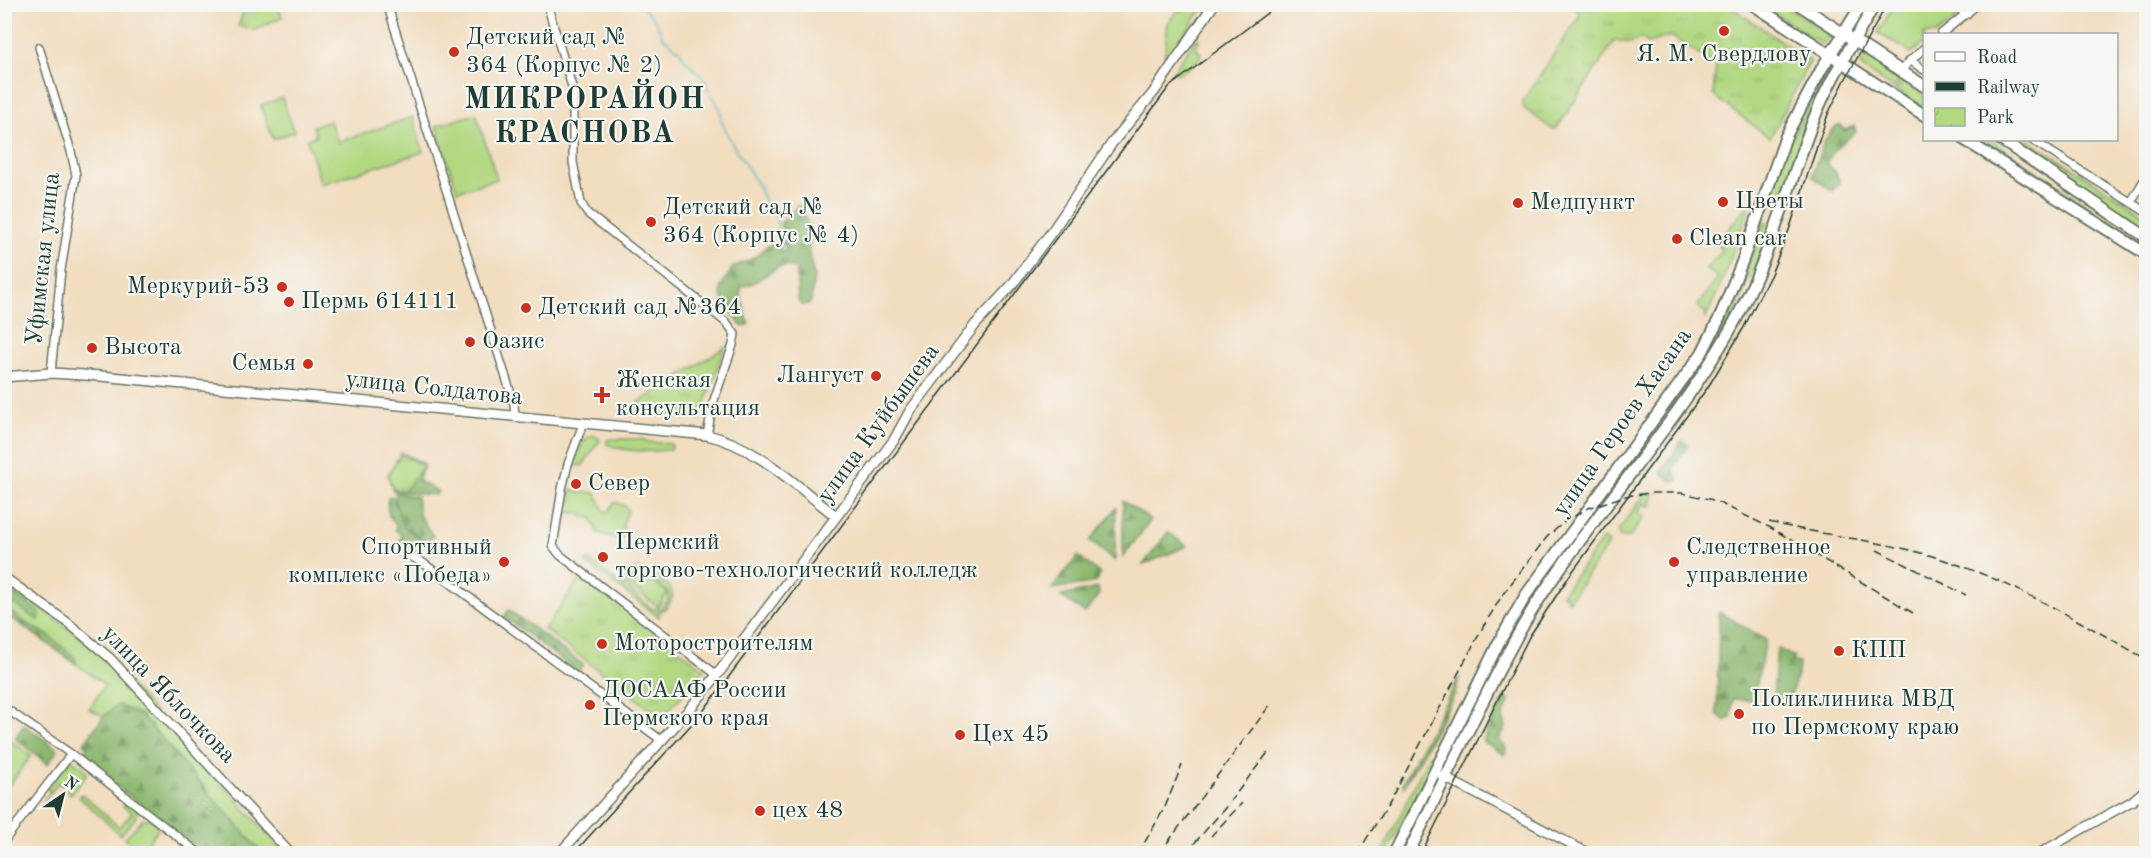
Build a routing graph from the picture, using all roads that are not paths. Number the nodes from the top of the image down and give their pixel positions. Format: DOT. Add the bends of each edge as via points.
graph roads {
  1 [pos="387,4"];
  2 [pos="546,4"];
  3 [pos="1214,4"];
  4 [pos="1798,4"];
  5 [pos="1862,4"];
  6 [pos="1875,4"];
  7 [pos="1952,4"];
  8 [pos="1978,4"];
  9 [pos="1757,6"];
  10 [pos="1967,14"];
  11 [pos="1942,33"];
  12 [pos="1843,35"];
  13 [pos="1854,41"];
  14 [pos="39,47"];
  15 [pos="1923,49"];
  16 [pos="1830,55"];
  17 [pos="1910,60"];
  18 [pos="1841,62"];
  19 [pos="1901,69"];
  20 [pos="1923,69"];
  21 [pos="1923,85"];
  22 [pos="1923,114"];
  23 [pos="1967,141"];
  24 [pos="2002,141"];
  25 [pos="2034,141"];
  26 [pos="2146,177"];
  27 [pos="2131,202"];
  28 [pos="1762,204"];
  29 [pos="1782,212"];
  30 [pos="2146,212"];
  31 [pos="2146,237"];
  32 [pos="2146,254"];
  33 [pos="51,373"];
  34 [pos="4,377"];
  35 [pos="515,417"];
  36 [pos="584,424"];
  37 [pos="707,435"];
  38 [pos="836,516"];
  39 [pos="410,556"];
  40 [pos="4,577"];
  41 [pos="717,675"];
  42 [pos="4,707"];
  43 [pos="661,740"];
  44 [pos="71,754"];
  45 [pos="1434,772"];
  46 [pos="1446,778"];
  47 [pos="2146,789"];
  48 [pos="4,841"];
  49 [pos="200,854"];
  50 [pos="291,854"];
  51 [pos="559,854"];
  52 [pos="1394,854"];
  53 [pos="1408,854"];
  54 [pos="1590,854"];
  55 [pos="2038,854"];
  1 -- 35 [label="street" via="514,403"];
  2 -- 37 [label="street" via="573,90 573,162 587,213 727,323 735,334"];
  3 -- 38 [label="main road, улица Куйбышева" via="1053,230 1011,286 975,325"];
  4 -- 12 [label="main road"];
  5 -- 12 [label="main road, улица Героев Хасана"];
  6 -- 13 [label="main road, улица Героев Хасана"];
  7 -- 10 [label="street"];
  8 -- 10 [label="street"];
  9 -- 16 [label="main road"];
  10 -- 11 [label="street"];
  12 -- 13 [label="main road"];
  12 -- 16 [label="main road, улица Героев Хасана"];
  13 -- 18 [label="main road, улица Героев Хасана"];
  13 -- 19 [label="main road"];
  14 -- 33 [label="street, Уфимская улица" via="76,175"];
  15 -- 17 [label="street"];
  16 -- 18 [label="main road"];
  16 -- 28 [label="main road, улица Героев Хасана" via="1786,136"];
  17 -- 19 [label="street"];
  17 -- 20 [label="street"];
  18 -- 22 [label="main road"];
  18 -- 29 [label="main road, улица Героев Хасана" via="1813,121"];
  19 -- 21 [label="main road"];
  23 -- 32 [label="main road"];
  24 -- 31 [label="main road"];
  25 -- 27 [label="street"];
  26 -- 27 [label="street"];
  27 -- 30 [label="street"];
  28 -- 29 [label="main road"];
  28 -- 45 [label="main road, улица Героев Хасана" via="1720,317 1702,353 1526,596"];
  29 -- 46 [label="main road, улица Героев Хасана" via="1731,328 1690,393 1537,602 1508,651"];
  33 -- 34 [label="main road, улица Солдатова"];
  33 -- 35 [label="main road, улица Солдатова"];
  35 -- 36 [label="main road, улица Солдатова"];
  36 -- 37 [label="main road, улица Солдатова"];
  36 -- 41 [label="street" via="568,464 553,546"];
  37 -- 38 [label="main road, улица Солдатова" via="751,452"];
  38 -- 41 [label="main road, улица Куйбышева"];
  39 -- 43 [label="street"];
  40 -- 50 [label="street, улица Яблочкова" via="110,658"];
  41 -- 43 [label="main road, улица Куйбышева"];
  42 -- 44 [label="street"];
  43 -- 51 [label="main road, улица Куйбышева"];
  44 -- 48 [label="street"];
  44 -- 49 [label="street"];
  45 -- 46 [label="street"];
  45 -- 52 [label="main road, улица Героев Хасана"];
  46 -- 53 [label="main road, улица Героев Хасана"];
  46 -- 54 [label="street"];
  47 -- 55 [label="street" via="2132,801"];
}
